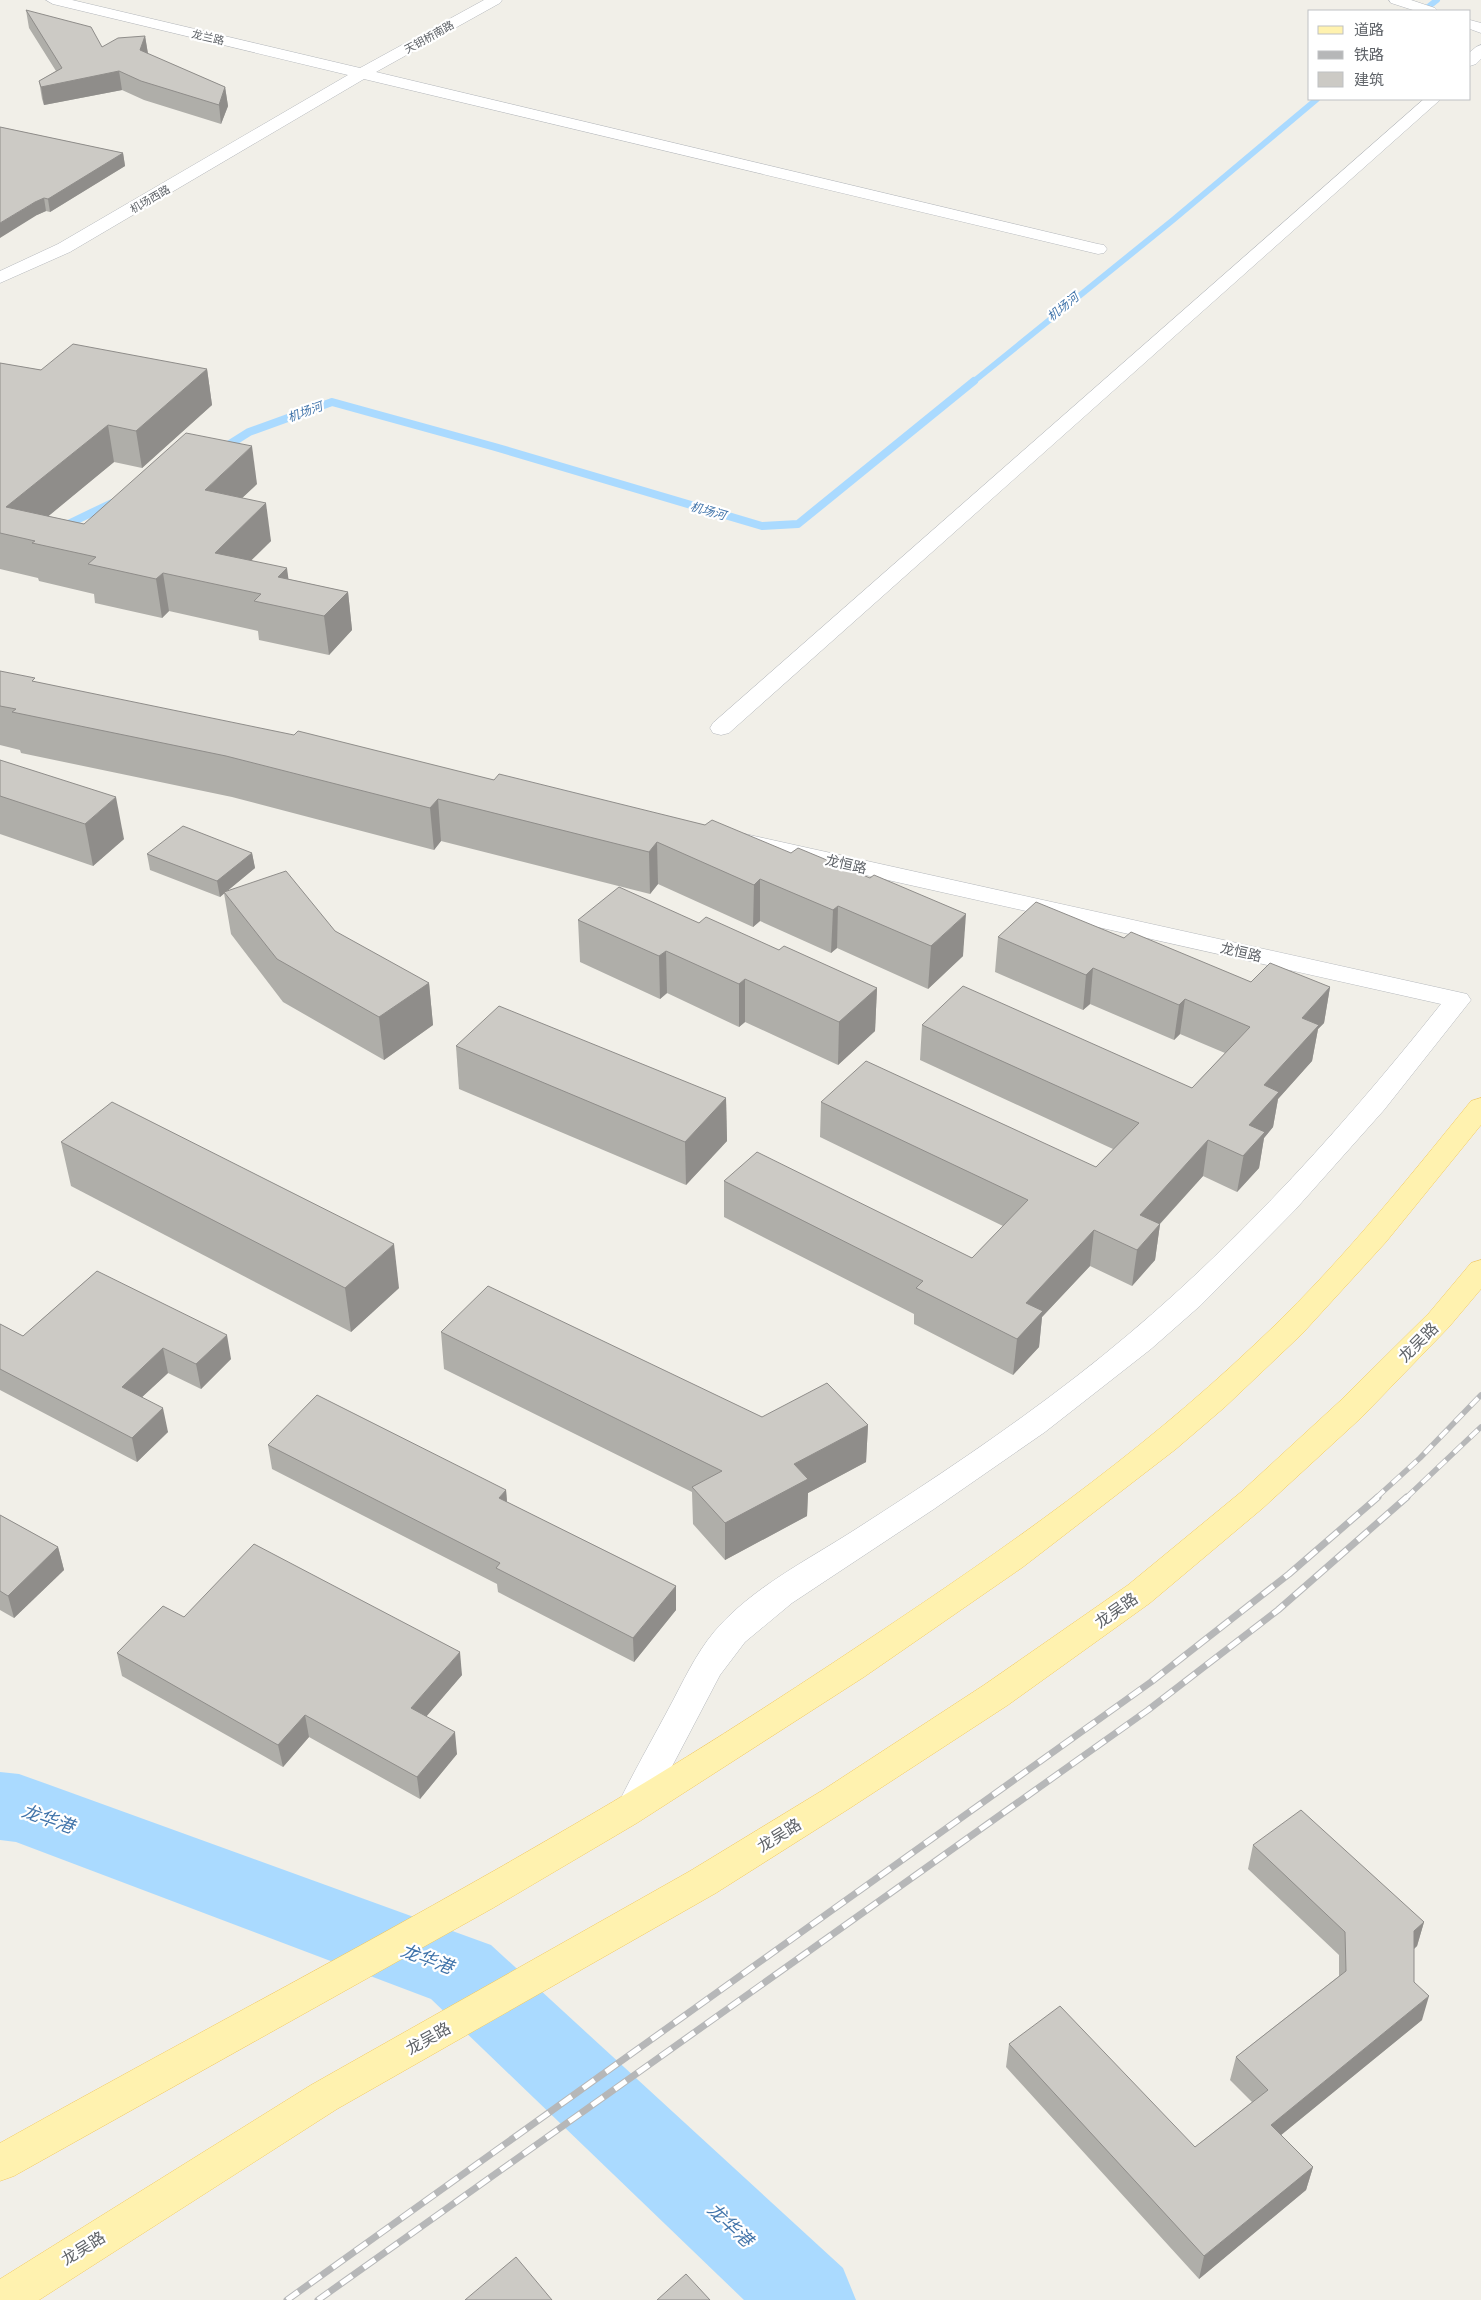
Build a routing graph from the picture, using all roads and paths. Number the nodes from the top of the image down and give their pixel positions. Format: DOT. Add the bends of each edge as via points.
graph roads {
  1 [pos="53,0"];
  2 [pos="496,0"];
  3 [pos="1396,0"];
  4 [pos="1424,9"];
  5 [pos="1481,50"];
  6 [pos="1471,61"];
  7 [pos="363,73"];
  8 [pos="1432,100"];
  9 [pos="297,113"];
  10 [pos="1098,249"];
  11 [pos="0,278"];
  12 [pos="721,728"];
  13 [pos="719,835"];
  14 [pos="1481,1107"];
  15 [pos="1481,1270"];
  16 [pos="634,1806"];
  17 [pos="0,2163"];
  18 [pos="18,2290"];
  1 -- 7 [label="street, 龙兰路"];
  2 -- 7 [label="street, 天钥桥南路"];
  3 -- 4 [label="street"];
  5 -- 6 [label="street"];
  7 -- 9 [label="street, 天钥桥南路"];
  7 -- 10 [label="street, 龙兰路"];
  8 -- 12 [label="street"];
  9 -- 11 [label="street, 机场西路" via="64,248"];
  13 -- 16 [label="street, 龙恒路" via="1458,1000 1320,1167 1253,1238 1184,1302 1090,1383 988,1458 765,1605 732,1634 709,1665"];
  14 -- 16 [label="main road" via="1346,1272 1262,1356 1163,1442 1053,1528 920,1623"];
  15 -- 18 [label="main road, 龙吴路" via="1439,1320 1351,1409 1252,1500 1139,1594 996,1695 703,1882 324,2097"];
  16 -- 17 [label="main road" via="551,1856"];
}
